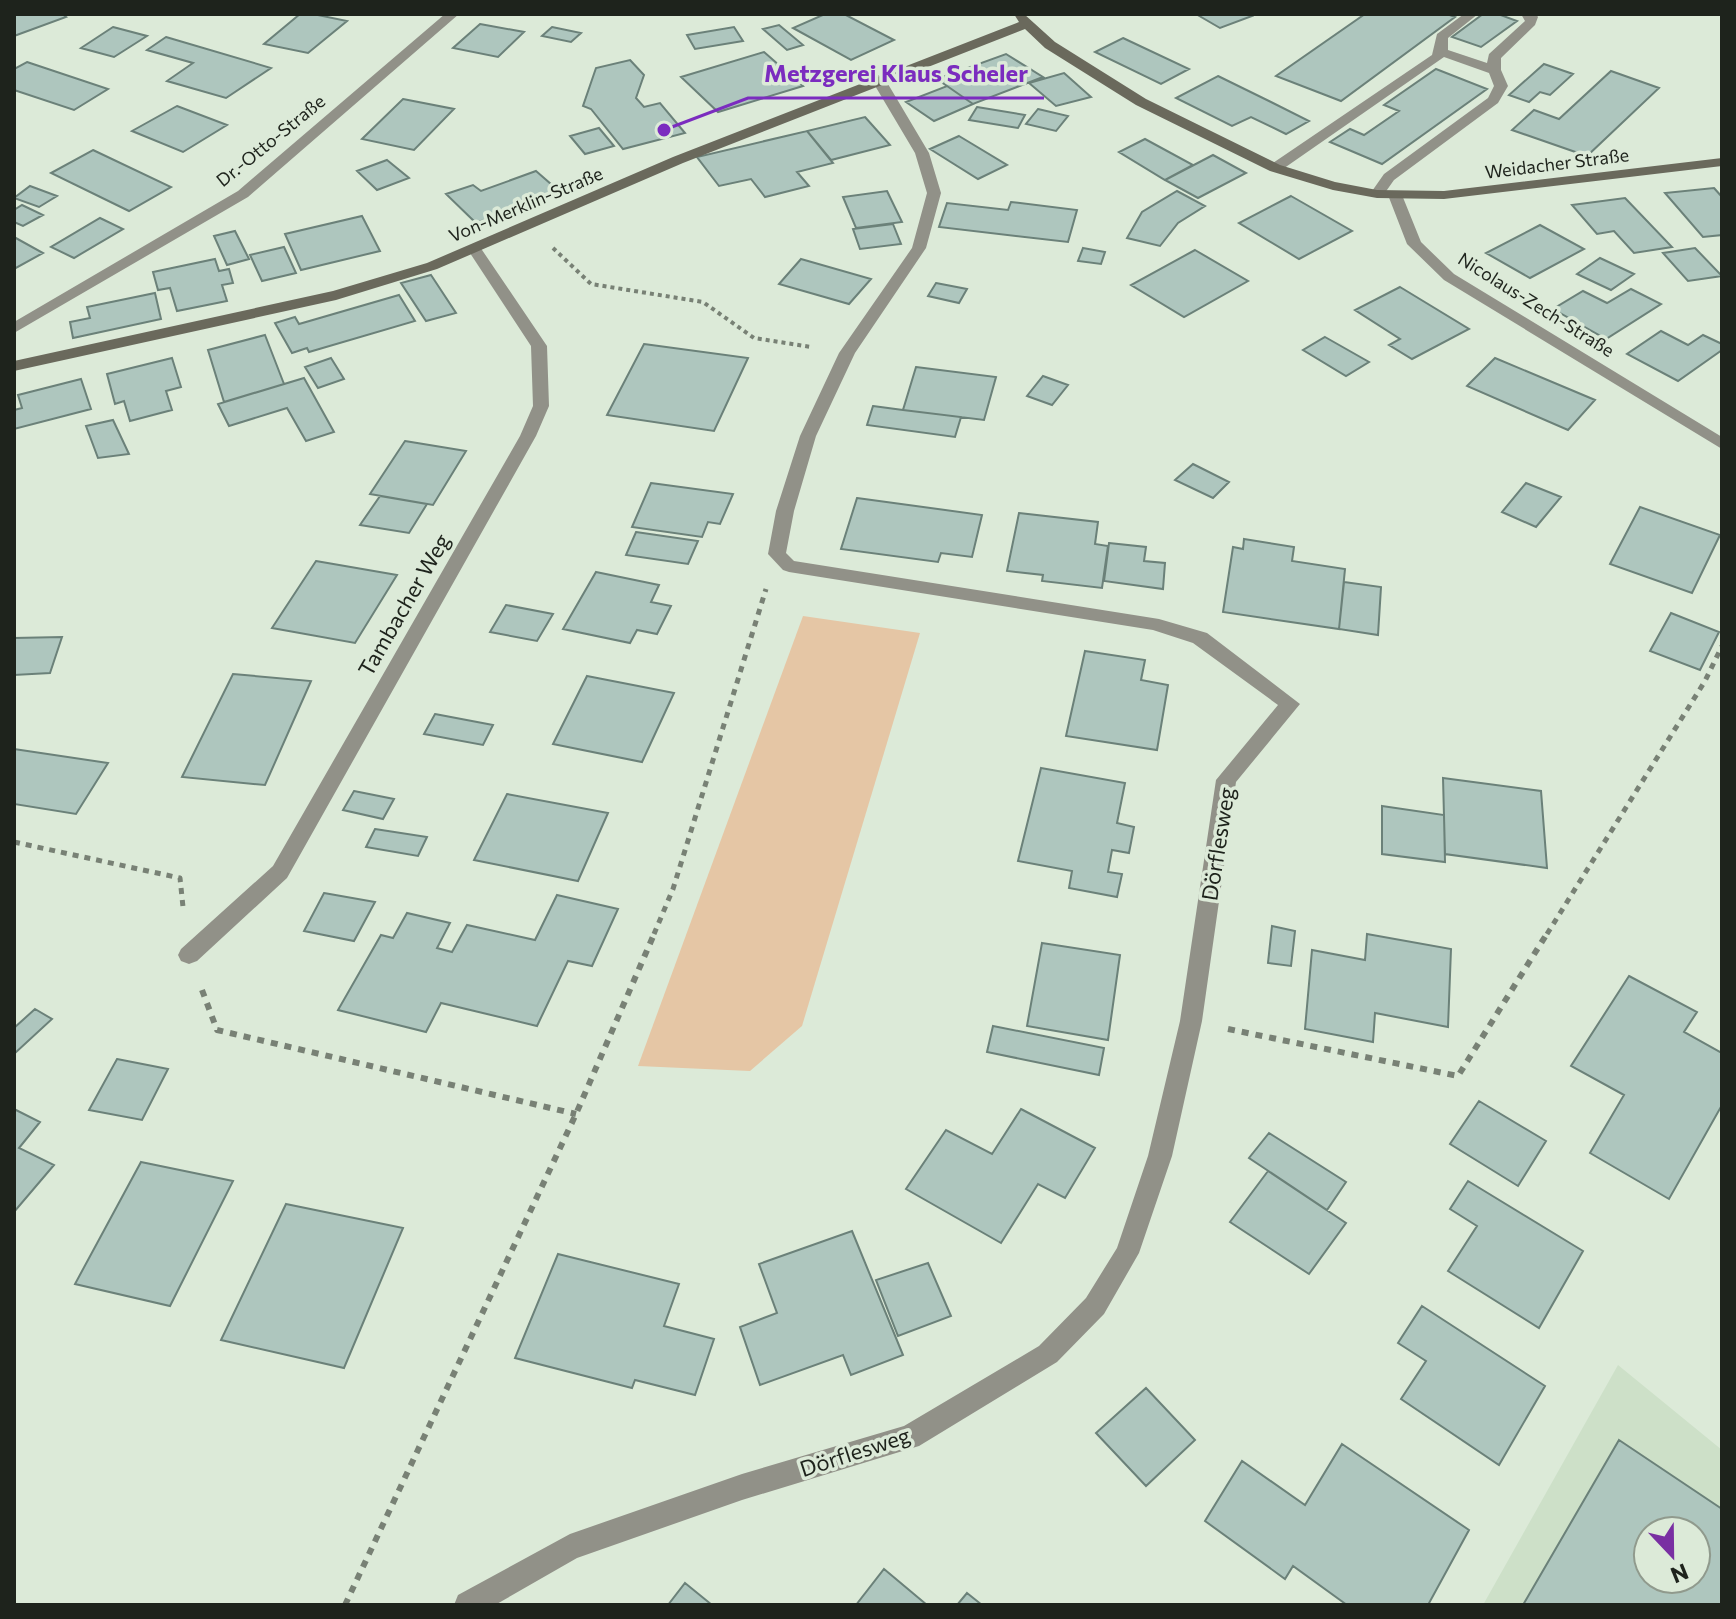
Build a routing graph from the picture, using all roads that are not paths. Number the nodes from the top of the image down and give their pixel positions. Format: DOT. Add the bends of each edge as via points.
graph roads {
  1 [pos="453,14"];
  2 [pos="1472,14"];
  3 [pos="1527,14"];
  4 [pos="1022,19"];
  5 [pos="1441,52"];
  6 [pos="1494,70"];
  7 [pos="878,79"];
  8 [pos="1722,162"];
  9 [pos="1275,168"];
  10 [pos="1377,194"];
  11 [pos="1395,195"];
  12 [pos="475,250"];
  13 [pos="15,328"];
  14 [pos="18,365"];
  15 [pos="1722,444"];
  16 [pos="189,955"];
  17 [pos="468,1605"];
  1 -- 13 [label="street, Dr.-Otto-Straße" via="243,194"];
  2 -- 5 [label="street" via="1442,37"];
  3 -- 6 [label="street" via="1531,22 1494,57"];
  4 -- 7 [label="street, Von-Merklin-Straße"];
  4 -- 9 [label="street" via="1050,45 1141,102"];
  5 -- 6 [label="street"];
  5 -- 9 [label="street"];
  6 -- 10 [label="street" via="1501,86 1493,100 1389,177"];
  7 -- 12 [label="street, Von-Merklin-Straße"];
  7 -- 17 [label="street, Dörflesweg" via="922,153 934,193 919,248 847,353 808,436 777,554 789,566 1153,624 1200,638 1290,704 1226,780 1191,1021 1160,1156 1127,1253 1095,1306 1048,1354 910,1437 742,1487 570,1547"];
  8 -- 11 [label="street, Weidacher Straße" via="1444,195"];
  9 -- 10 [label="street"];
  10 -- 11 [label="street"];
  11 -- 15 [label="street, Nicolaus-Zech-Straße" via="1414,244 1449,277"];
  12 -- 14 [label="street, Von-Merklin-Straße" via="336,295"];
  12 -- 16 [label="street, Tambacher Weg" via="539,346 541,406 280,872"];
}
